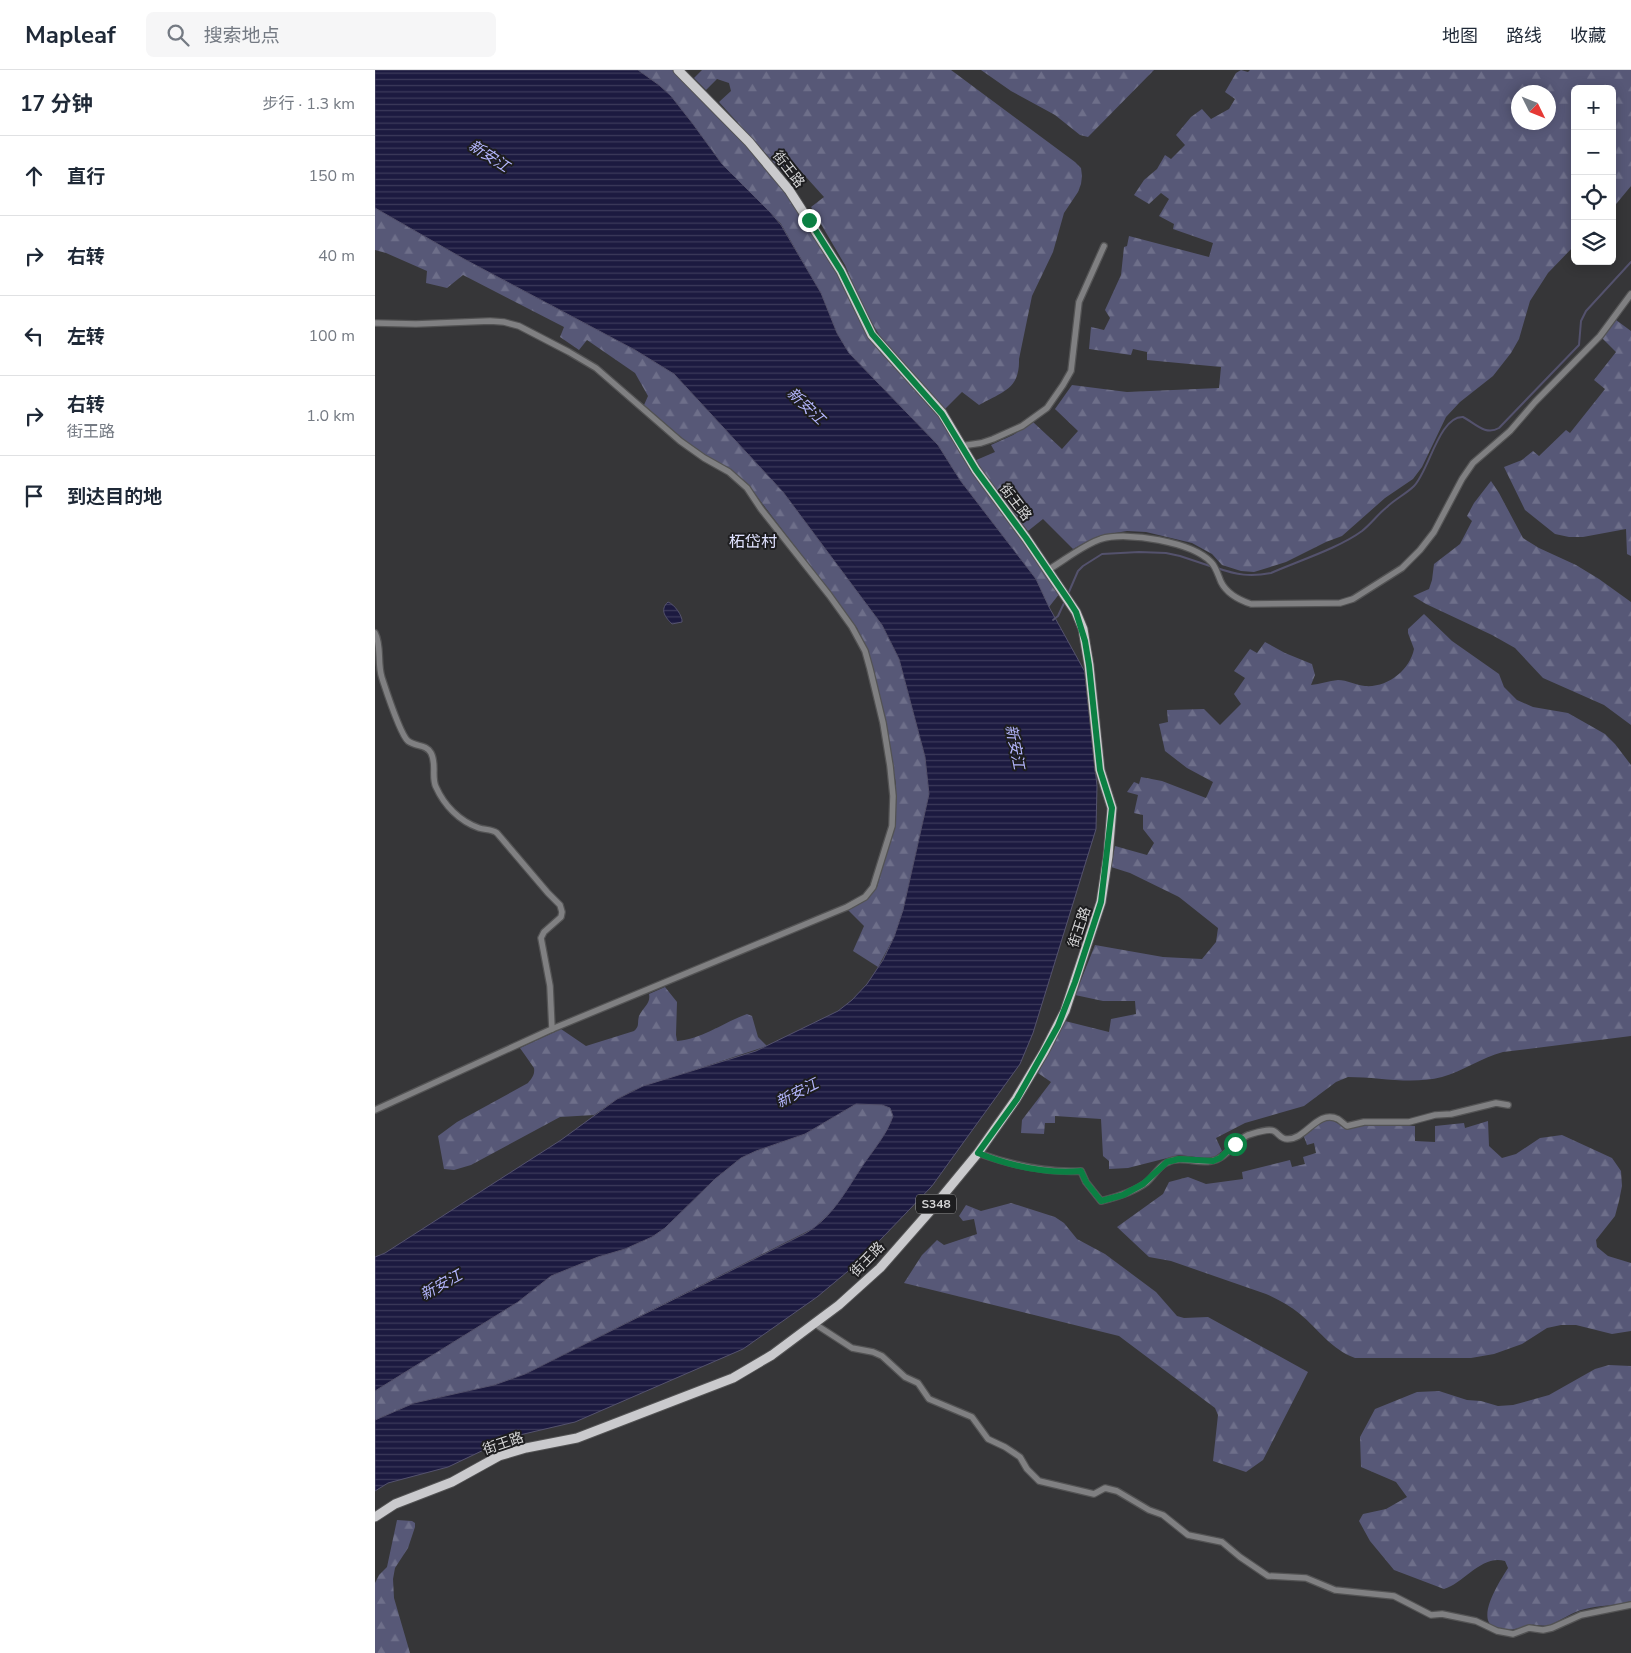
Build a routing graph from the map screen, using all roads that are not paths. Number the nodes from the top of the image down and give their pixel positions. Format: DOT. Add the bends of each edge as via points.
graph roads {
  1 [pos="678,70"];
  2 [pos="1104,246"];
  3 [pos="1631,294"];
  4 [pos="375,323"];
  5 [pos="961,446"];
  6 [pos="1048,570"];
  7 [pos="375,633"];
  8 [pos="552,1029"];
  9 [pos="1507,1105"];
  10 [pos="375,1110"];
  11 [pos="978,1153"];
  12 [pos="815,1324"];
  13 [pos="375,1517"];
  14 [pos="1631,1605"];
  1 -- 5 [label="main road, 街王路 / S348" via="781,178 841,271 872,334 942,414"];
  2 -- 5 [label="street" via="1079,302 1071,371 1047,408 1022,426 993,439"];
  3 -- 6 [label="street" via="1600,336 1511,431 1473,464 1420,550 1396,573 1353,599 1334,604 1244,602 1227,590 1214,565 1200,553 1146,538 1118,536 1101,540"];
  4 -- 8 [label="street" via="504,322 543,337 596,368 680,441 741,482 853,627 870,669 883,723 893,796 892,826 875,883 868,894 847,907"];
  5 -- 6 [label="main road, 街王路 / S348"];
  6 -- 11 [label="main road, 街王路 / S348" via="1076,612 1085,641 1100,770 1112,808 1101,902 1058,1026 1017,1099"];
  7 -- 8 [label="street" via="379,665 401,730 408,741 425,746 431,754 435,786 449,809 476,827 497,833 560,905 561,917 541,938 548,968"];
  8 -- 10 [label="street"];
  9 -- 11 [label="street" via="1496,1103 1409,1122 1364,1122 1347,1126 1337,1119 1325,1118 1288,1139 1269,1130 1248,1136 1213,1161 1179,1159 1167,1162 1143,1184 1123,1195 1101,1201 1081,1171 1040,1170"];
  11 -- 12 [label="main road, 街王路 / S348" via="880,1268"];
  12 -- 13 [label="main road, 街王路 / S348" via="763,1362 733,1378 577,1438 499,1456 452,1482 395,1504"];
  12 -- 14 [label="street" via="852,1348 882,1356 905,1377 918,1383 931,1400 972,1418 988,1439 1020,1457 1039,1481 1093,1494 1105,1488 1114,1489 1189,1534 1222,1542 1268,1576 1306,1578 1335,1590 1394,1596 1431,1615 1476,1621 1513,1634 1529,1628 1552,1628 1581,1615"];
}
